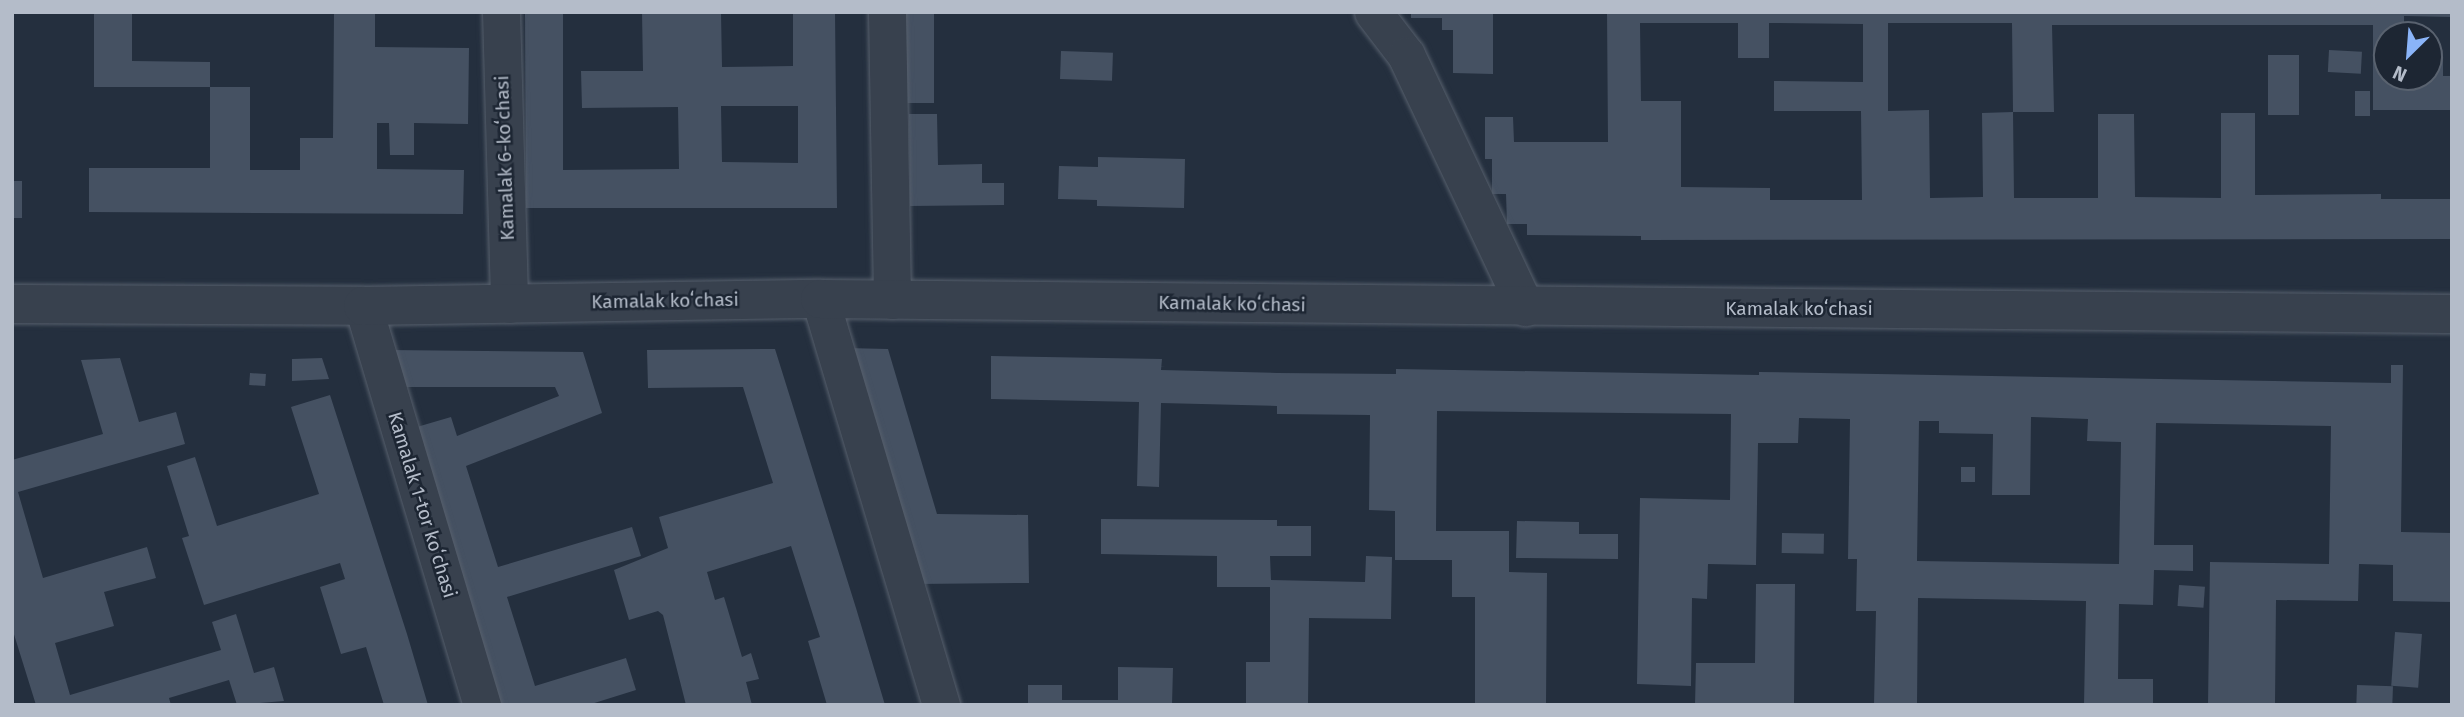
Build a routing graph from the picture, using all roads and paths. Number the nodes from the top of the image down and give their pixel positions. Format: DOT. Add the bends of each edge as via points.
graph roads {
  1 [pos="501,12"];
  2 [pos="887,12"];
  3 [pos="1373,12"];
  4 [pos="820,299"];
  5 [pos="892,300"];
  6 [pos="12,304"];
  7 [pos="509,304"];
  8 [pos="363,306"];
  9 [pos="1525,307"];
  10 [pos="2452,314"];
  11 [pos="482,705"];
  12 [pos="941,705"];
  1 -- 7 [label="street, Kamalak 6-koʻchasi"];
  2 -- 5 [label="street"];
  3 -- 9 [label="street" via="1406,55"];
  4 -- 5 [label="street, Kamalak koʻchasi"];
  4 -- 7 [label="street, Kamalak koʻchasi"];
  4 -- 12 [label="street"];
  5 -- 9 [label="street, Kamalak koʻchasi"];
  6 -- 8 [label="street, Kamalak koʻchasi"];
  7 -- 8 [label="street, Kamalak koʻchasi"];
  8 -- 11 [label="street, Kamalak 1-tor koʻchasi"];
  9 -- 10 [label="street, Kamalak koʻchasi"];
}
